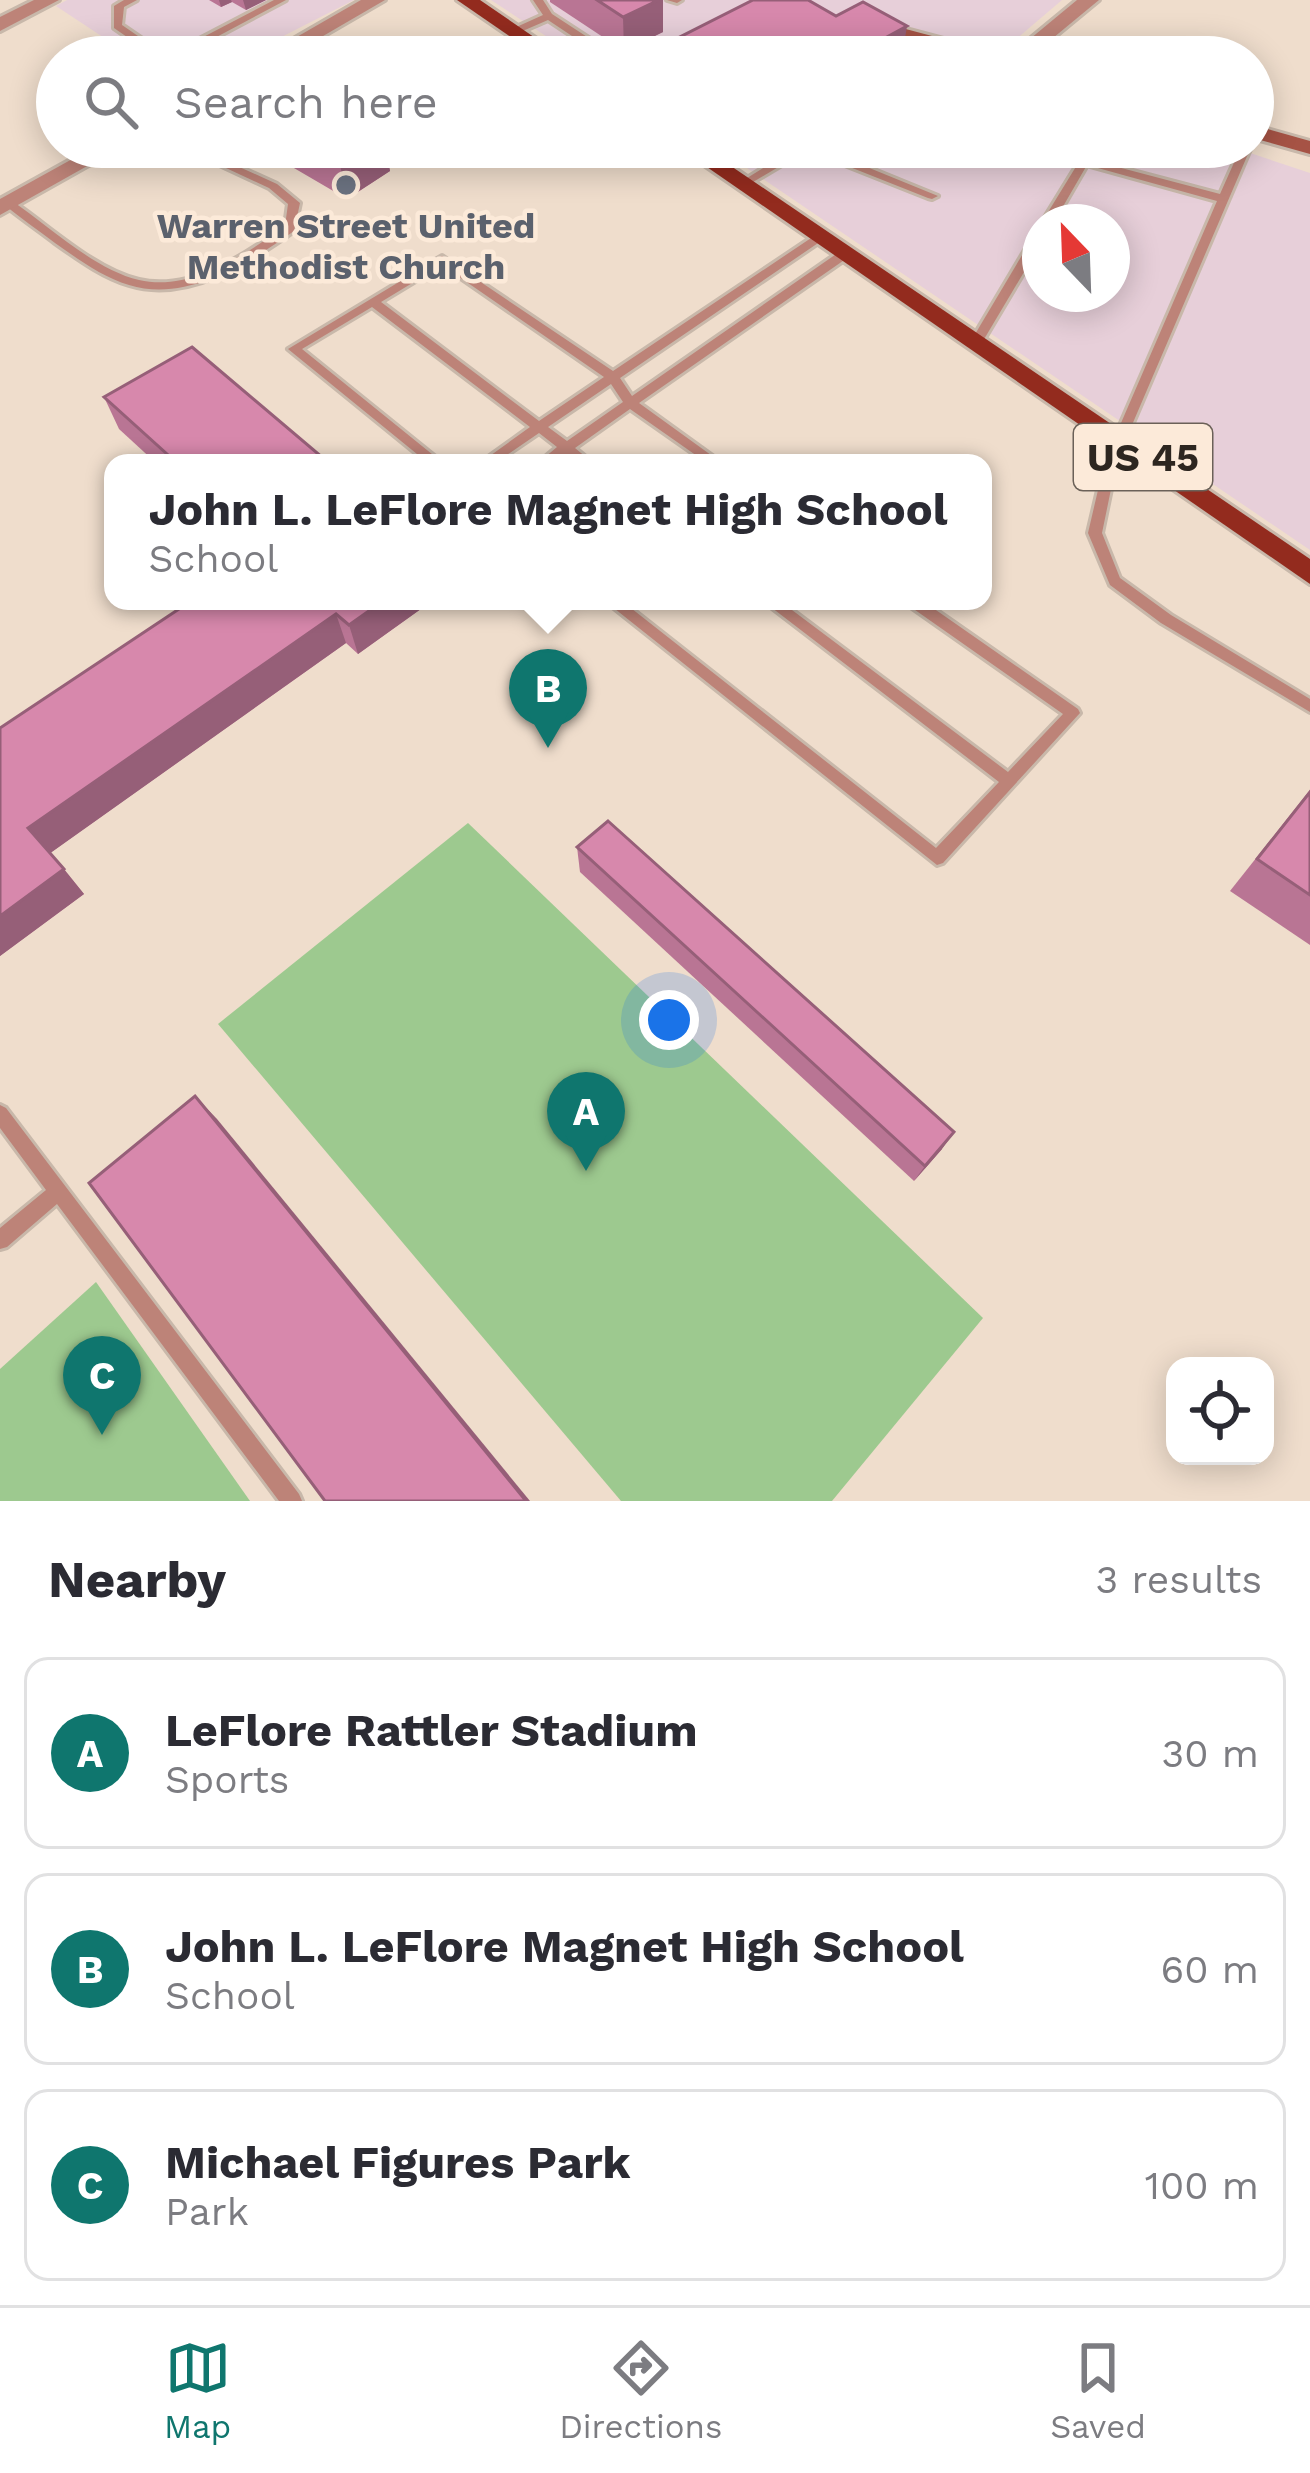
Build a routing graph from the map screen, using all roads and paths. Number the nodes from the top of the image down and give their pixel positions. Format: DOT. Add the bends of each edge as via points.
graph roads {
  1 [pos="49,0"];
  2 [pos="132,0"];
  3 [pos="281,0"];
  4 [pos="375,0"];
  5 [pos="467,0"];
  6 [pos="538,0"];
  7 [pos="1089,0"];
  8 [pos="549,16"];
  9 [pos="838,18"];
  10 [pos="0,26"];
  11 [pos="515,31"];
  12 [pos="133,36"];
  13 [pos="209,36"];
  14 [pos="310,36"];
  15 [pos="522,36"];
  16 [pos="579,36"];
  17 [pos="896,36"];
  18 [pos="1044,36"];
  19 [pos="1274,137"];
  20 [pos="1310,148"];
  21 [pos="72,168"];
  22 [pos="229,168"];
  23 [pos="720,168"];
  24 [pos="771,168"];
  25 [pos="861,168"];
  26 [pos="1080,168"];
  27 [pos="1110,168"];
  28 [pos="1237,168"];
  29 [pos="744,184"];
  30 [pos="932,196"];
  31 [pos="1224,199"];
  32 [pos="1059,204"];
  33 [pos="4,206"];
  34 [pos="820,236"];
  35 [pos="846,253"];
  36 [pos="1022,265"];
  37 [pos="727,299"];
  38 [pos="373,302"];
  39 [pos="755,316"];
  40 [pos="976,341"];
  41 [pos="613,377"];
  42 [pos="630,403"];
  43 [pos="539,427"];
  44 [pos="1121,442"];
  45 [pos="566,448"];
  46 [pos="426,454"];
  47 [pos="499,454"];
  48 [pos="557,454"];
  49 [pos="574,454"];
  50 [pos="703,454"];
  51 [pos="1310,574"];
  52 [pos="623,610"];
  53 [pos="782,610"];
  54 [pos="926,610"];
  55 [pos="1310,706"];
  56 [pos="1009,781"];
  57 [pos="0,1114"];
  58 [pos="59,1192"];
  59 [pos="0,1240"];
  60 [pos="292,1501"];
  1 -- 10 [label="street"];
  2 -- 12 [label="lane" via="118,6 117,26"];
  3 -- 13 [label="lane"];
  4 -- 14 [label="street"];
  5 -- 11 [label="main road"];
  6 -- 8 [label="lane"];
  7 -- 18 [label="street"];
  8 -- 11 [label="lane"];
  8 -- 16 [label="lane"];
  9 -- 17 [label="main road"];
  11 -- 15 [label="main road"];
  19 -- 20 [label="main road"];
  21 -- 33 [label="street"];
  22 -- 33 [label="lane" via="295,203 290,228 202,275 136,283"];
  23 -- 29 [label="main road, US 45"];
  24 -- 29 [label="lane"];
  25 -- 30 [label="lane"];
  26 -- 32 [label="lane"];
  27 -- 31 [label="lane"];
  28 -- 31 [label="lane"];
  29 -- 34 [label="main road, US 45"];
  31 -- 44 [label="lane"];
  34 -- 35 [label="main road, US 45"];
  34 -- 37 [label="lane"];
  35 -- 39 [label="lane"];
  35 -- 40 [label="main road, US 45"];
  36 -- 40 [label="lane"];
  37 -- 39 [label="lane"];
  37 -- 41 [label="lane"];
  38 -- 41 [label="lane" via="442,260"];
  38 -- 43 [label="lane"];
  38 -- 46 [label="lane" via="294,349"];
  39 -- 42 [label="lane"];
  40 -- 44 [label="main road, US 45"];
  41 -- 42 [label="lane"];
  41 -- 43 [label="lane"];
  42 -- 45 [label="lane"];
  42 -- 50 [label="lane"];
  43 -- 45 [label="lane"];
  43 -- 47 [label="lane"];
  44 -- 51 [label="main road, US 45"];
  44 -- 55 [label="lane" via="1095,533 1115,581"];
  45 -- 48 [label="lane"];
  45 -- 49 [label="lane"];
  52 -- 56 [label="lane" via="937,857"];
  53 -- 56 [label="lane"];
  54 -- 56 [label="lane" via="1073,713"];
  57 -- 58 [label="lane"];
  58 -- 59 [label="lane"];
  58 -- 60 [label="lane"];
}
